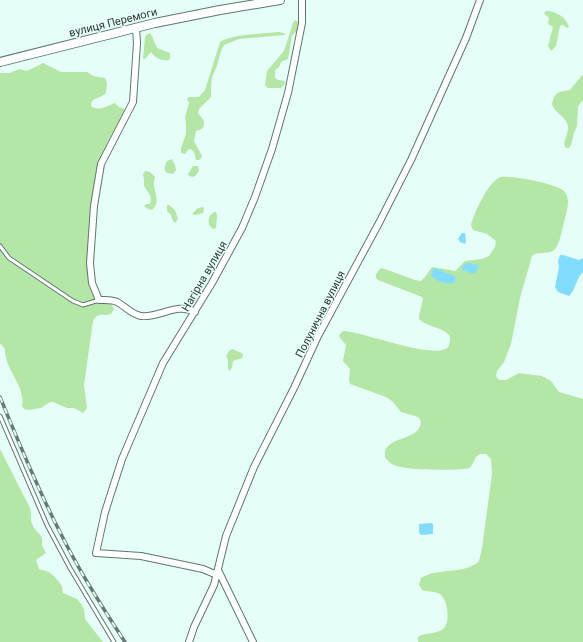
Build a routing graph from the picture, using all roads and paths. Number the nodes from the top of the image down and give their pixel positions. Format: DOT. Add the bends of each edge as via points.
graph roads {
  1 [pos="280,0"];
  2 [pos="302,0"];
  3 [pos="480,0"];
  4 [pos="136,28"];
  5 [pos="0,62"];
  6 [pos="0,246"];
  7 [pos="99,300"];
  8 [pos="195,312"];
  9 [pos="0,416"];
  10 [pos="217,572"];
  11 [pos="114,642"];
  12 [pos="189,642"];
  13 [pos="253,642"];
  1 -- 4 [label="street, вулиця Перемоги"];
  2 -- 8 [label="street, Нагірна вулиця" via="302,23 289,86 267,164 242,228"];
  3 -- 10 [label="street, Полунична вулиця" via="466,38 384,214 321,330 242,494 226,536"];
  4 -- 5 [label="street, вулиця Перемоги"];
  4 -- 7 [label="street" via="133,102 104,156 95,194 90,262 92,283"];
  6 -- 7 [label="lane" via="9,258 73,301 83,305"];
  7 -- 8 [label="street" via="117,302 142,316 183,307"];
  8 -- 10 [label="street, Нагірна вулиця" via="163,362 126,446 100,529 96,553 141,556"];
  9 -- 11 [label="lane" via="47,525"];
  10 -- 12 [label="street, Полунична вулиця" via="213,588"];
  10 -- 13 [label="street"];
}
